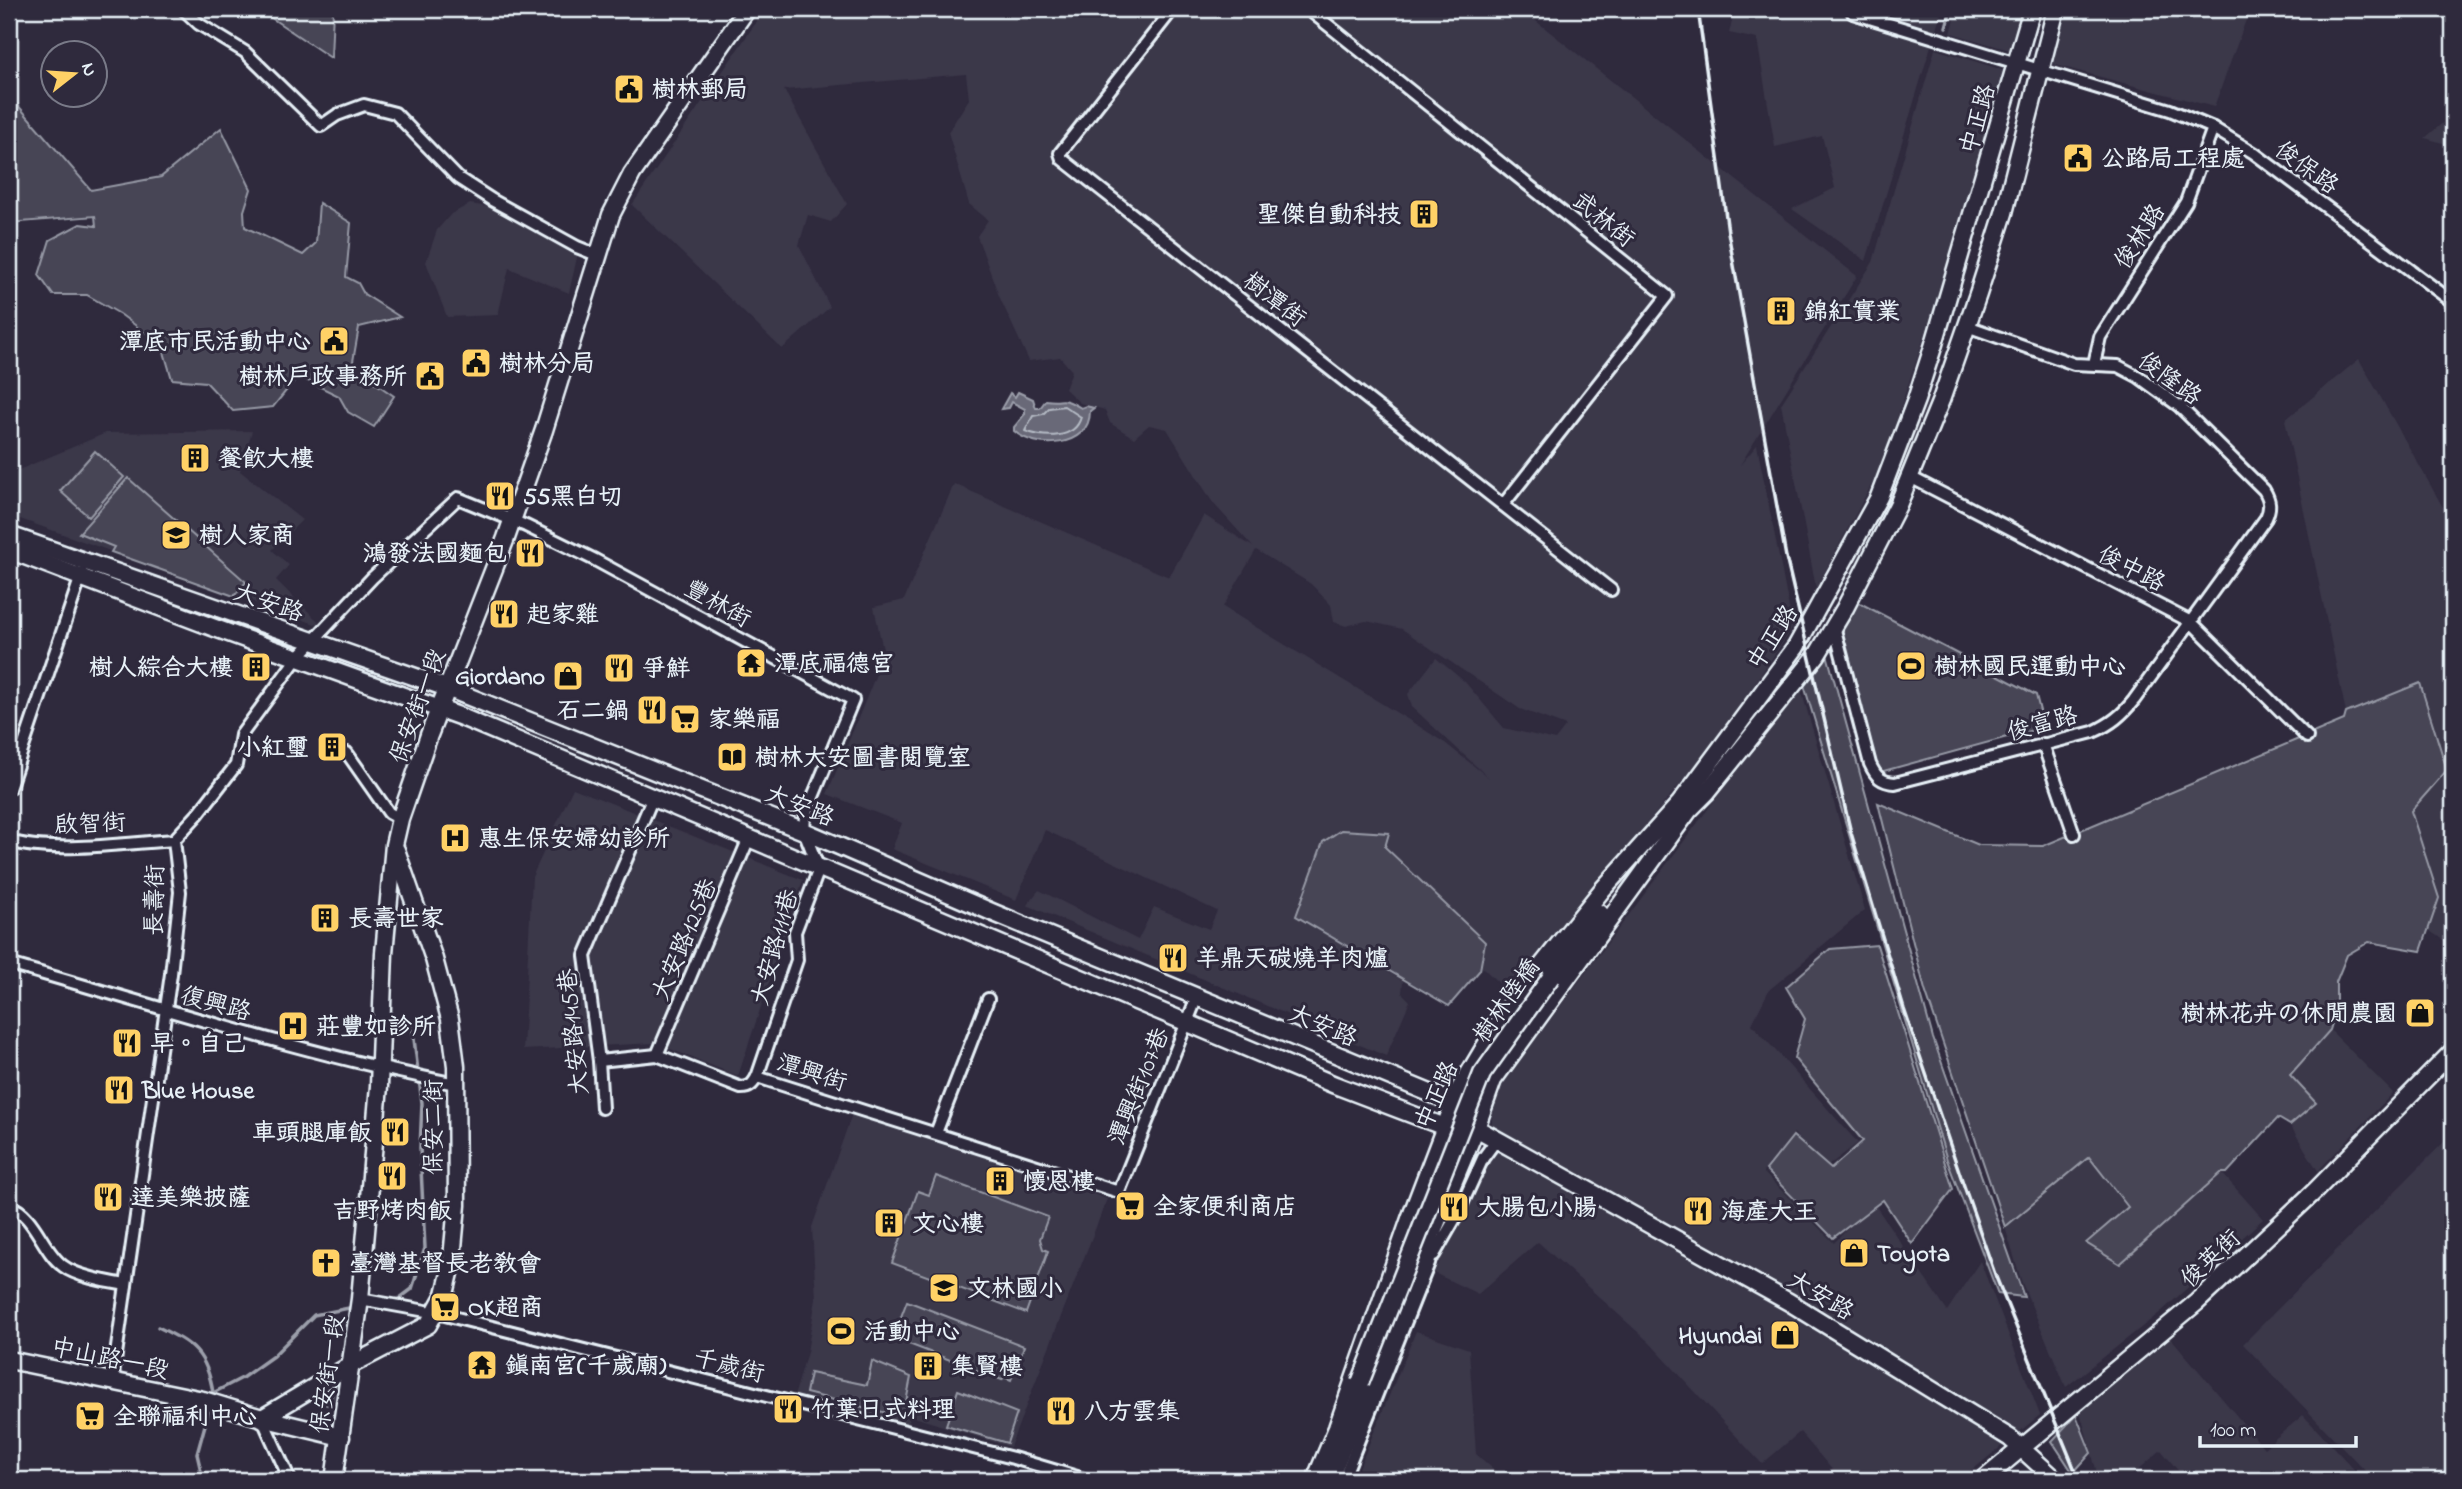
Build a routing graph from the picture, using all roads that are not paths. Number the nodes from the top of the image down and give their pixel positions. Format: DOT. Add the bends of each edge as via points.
graph roads {
  1 [pos="183,9"];
  2 [pos="747,9"];
  3 [pos="1173,9"];
  4 [pos="1308,9"];
  5 [pos="2032,9"];
  6 [pos="2056,9"];
  7 [pos="1853,13"];
  8 [pos="2017,62"];
  9 [pos="2040,70"];
  10 [pos="2000,119"];
  11 [pos="2025,127"];
  12 [pos="2213,128"];
  13 [pos="597,255"];
  14 [pos="2453,302"];
  15 [pos="1967,326"];
  16 [pos="2094,364"];
  17 [pos="1910,477"];
  18 [pos="1503,505"];
  19 [pos="2270,510"];
  20 [pos="512,520"];
  21 [pos="9,535"];
  22 [pos="9,550"];
  23 [pos="83,569"];
  24 [pos="1611,590"];
  25 [pos="1825,595"];
  26 [pos="1845,608"];
  27 [pos="2191,622"];
  28 [pos="1834,626"];
  29 [pos="312,641"];
  30 [pos="298,657"];
  31 [pos="447,688"];
  32 [pos="439,708"];
  33 [pos="2307,737"];
  34 [pos="2043,744"];
  35 [pos="347,754"];
  36 [pos="9,789"];
  37 [pos="653,797"];
  38 [pos="1684,806"];
  39 [pos="400,819"];
  40 [pos="804,831"];
  41 [pos="2074,834"];
  42 [pos="749,838"];
  43 [pos="9,841"];
  44 [pos="174,841"];
  45 [pos="394,845"];
  46 [pos="819,869"];
  47 [pos="9,964"];
  48 [pos="1197,997"];
  49 [pos="988,999"];
  50 [pos="166,1011"];
  51 [pos="1186,1023"];
  52 [pos="2453,1051"];
  53 [pos="657,1055"];
  54 [pos="599,1061"];
  55 [pos="380,1069"];
  56 [pos="757,1077"];
  57 [pos="456,1084"];
  58 [pos="1454,1103"];
  59 [pos="602,1108"];
  60 [pos="1445,1127"];
  61 [pos="1476,1128"];
  62 [pos="936,1133"];
  63 [pos="1497,1139"];
  64 [pos="1449,1191"];
  65 [pos="1119,1192"];
  66 [pos="9,1206"];
  67 [pos="1411,1216"];
  68 [pos="1429,1263"];
  69 [pos="126,1285"];
  70 [pos="359,1305"];
  71 [pos="436,1313"];
  72 [pos="9,1360"];
  73 [pos="351,1365"];
  74 [pos="112,1382"];
  75 [pos="262,1418"];
  76 [pos="1342,1430"];
  77 [pos="341,1437"];
  78 [pos="2021,1448"];
  79 [pos="290,1480"];
  80 [pos="334,1480"];
  81 [pos="1087,1480"];
  82 [pos="1315,1480"];
  83 [pos="1329,1480"];
  84 [pos="1343,1480"];
  85 [pos="1983,1480"];
  86 [pos="2056,1480"];
  1 -- 13 [label="street" via="246,52 321,126 364,105 395,113 457,178"];
  2 -- 13 [label="street, 保安街一段" via="632,174"];
  3 -- 18 [label="street, 樹潭街" via="1060,152 1062,159"];
  4 -- 18 [label="street, 武林街" via="1667,296"];
  5 -- 8 [label="street, 中正路"];
  6 -- 9 [label="street, 中正路"];
  7 -- 8 [label="street, 俊保路"];
  8 -- 9 [label="street, 俊保路"];
  8 -- 10 [label="street, 中正路"];
  9 -- 11 [label="street, 中正路"];
  9 -- 12 [label="street, 俊保路"];
  10 -- 11 [label="street"];
  10 -- 25 [label="street, 中正路" via="1916,400 1879,496"];
  11 -- 15 [label="street, 中正路" via="2004,212"];
  12 -- 14 [label="street, 俊保路" via="2254,153"];
  12 -- 16 [label="street, 俊林路" via="2186,202 2100,337"];
  13 -- 20 [label="street, 保安街一段" via="562,376"];
  15 -- 16 [label="street, 俊隆路" via="2074,364"];
  15 -- 17 [label="street, 中正路"];
  16 -- 19 [label="street, 俊隆路" via="2118,366 2179,406 2264,490"];
  17 -- 26 [label="street, 中正路"];
  17 -- 27 [label="street, 俊中路"];
  18 -- 24 [label="street, 樹潭街"];
  19 -- 27 [label="street, 俊富路"];
  20 -- 29 [label="street, 長壽街" via="458,498"];
  20 -- 31 [label="street, 保安街一段"];
  20 -- 40 [label="street, 豐林街" via="853,700 805,816"];
  21 -- 23 [label="street, 大安路"];
  22 -- 23 [label="street, 大安路"];
  23 -- 29 [label="street, 大安路"];
  23 -- 30 [label="street, 大安路"];
  23 -- 36 [label="street"];
  25 -- 26 [label="street"];
  25 -- 38 [label="street, 中正路" via="1796,647"];
  26 -- 28 [label="street, 中正路"];
  27 -- 33 [label="street, 俊中路"];
  27 -- 34 [label="street, 俊富路" via="2111,724"];
  28 -- 34 [label="street, 俊富路" via="1870,764 1885,782"];
  28 -- 38 [label="street, 中正路" via="1805,671 1707,792"];
  29 -- 30 [label="street, 長壽街"];
  29 -- 31 [label="street, 大安路"];
  30 -- 32 [label="street, 大安路"];
  30 -- 44 [label="street, 長壽街" via="241,735 236,765"];
  31 -- 32 [label="street, 保安街一段"];
  31 -- 40 [label="street, 大安路"];
  32 -- 37 [label="street, 大安路"];
  32 -- 39 [label="street, 保安街一段"];
  34 -- 41 [label="street"];
  35 -- 39 [label="street" via="389,813"];
  37 -- 42 [label="street, 大安路"];
  37 -- 54 [label="street, 大安路145巷" via="585,956"];
  38 -- 58 [label="street, 中正路" via="1602,890 1508,1008"];
  38 -- 61 [label="street, 中正路" via="1493,1080"];
  38 -- 76 [label="street, 樹林陸橋, bridge" via="1482,1074"];
  39 -- 45 [label="street, 保安街一段"];
  40 -- 46 [label="street"];
  40 -- 48 [label="street, 大安路"];
  42 -- 46 [label="street, 大安路"];
  42 -- 53 [label="street, 大安路125巷"];
  43 -- 44 [label="street, 啟智街" via="94,846"];
  44 -- 50 [label="street, 長壽街" via="180,892"];
  45 -- 55 [label="street, 保安街一段"];
  45 -- 57 [label="street, 保安二街" via="438,971 450,1019"];
  46 -- 51 [label="street, 大安路"];
  46 -- 56 [label="street, 大安路111巷" via="795,932 797,960"];
  47 -- 50 [label="street, 復興路"];
  48 -- 51 [label="street, 潭興街107巷"];
  48 -- 58 [label="street, 大安路"];
  49 -- 62 [label="street"];
  50 -- 55 [label="street, 復興路"];
  50 -- 69 [label="street, 長壽街"];
  51 -- 60 [label="street, 大安路"];
  51 -- 65 [label="street, 潭興街107巷"];
  52 -- 78 [label="street, 俊英街" via="2197,1302"];
  53 -- 54 [label="street, 潭興街"];
  53 -- 56 [label="street, 潭興街" via="741,1088 748,1088"];
  54 -- 59 [label="street, 大安路145巷"];
  55 -- 57 [label="street, 復興路"];
  55 -- 70 [label="street, 保安街一段"];
  56 -- 62 [label="street, 潭興街"];
  57 -- 71 [label="street, 保安二街" via="455,1230 451,1269"];
  58 -- 60 [label="street, 中正路"];
  58 -- 61 [label="street, 大安路"];
  60 -- 61 [label="street, 大安路"];
  60 -- 67 [label="street, 中正路"];
  61 -- 63 [label="street, 大安路"];
  61 -- 64 [label="street, 中正路"];
  62 -- 65 [label="street, 潭興街"];
  63 -- 68 [label="street"];
  63 -- 78 [label="street, 大安路" via="1779,1296"];
  64 -- 68 [label="street"];
  64 -- 76 [label="street, 樹林陸橋"];
  66 -- 69 [label="street" via="24,1217 64,1267"];
  67 -- 76 [label="street, 樹林陸橋"];
  68 -- 84 [label="street"];
  69 -- 74 [label="street, 長壽街"];
  70 -- 71 [label="street, 千歲街" via="379,1301"];
  70 -- 73 [label="street, 保安街一段"];
  71 -- 73 [label="street" via="428,1325"];
  71 -- 81 [label="street, 千歲街"];
  72 -- 74 [label="street, 中山路一段"];
  73 -- 75 [label="street"];
  73 -- 77 [label="street, 保安街一段"];
  74 -- 75 [label="street, 中山路一段"];
  75 -- 77 [label="street, 中山路一段"];
  75 -- 79 [label="street"];
  76 -- 82 [label="street, 樹林陸橋"];
  76 -- 83 [label="street, 樹林陸橋"];
  77 -- 80 [label="street, 保安街一段"];
  78 -- 85 [label="street, 俊英街"];
  78 -- 86 [label="street, 大安路"];
}
